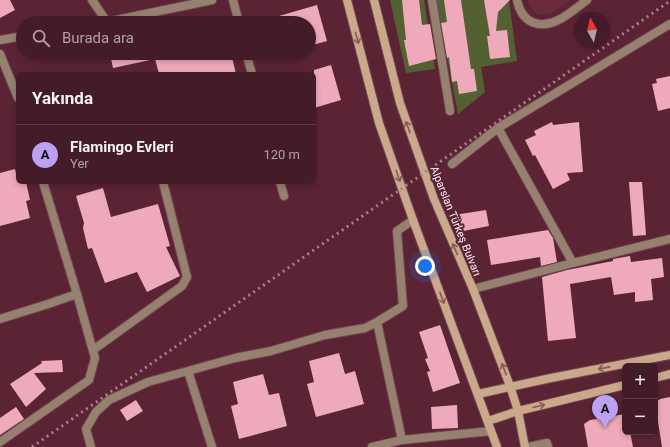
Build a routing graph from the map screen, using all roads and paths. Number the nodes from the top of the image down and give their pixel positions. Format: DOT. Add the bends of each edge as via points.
graph roads {
  1 [pos="92,0"];
  2 [pos="212,0"];
  3 [pos="233,0"];
  4 [pos="348,0"];
  5 [pos="374,0"];
  6 [pos="432,0"];
  7 [pos="518,0"];
  8 [pos="587,0"];
  9 [pos="100,16"];
  10 [pos="137,16"];
  11 [pos="237,16"];
  12 [pos="670,24"];
  13 [pos="16,37"];
  14 [pos="0,40"];
  15 [pos="0,54"];
  16 [pos="248,60"];
  17 [pos="251,72"];
  18 [pos="16,93"];
  19 [pos="450,110"];
  20 [pos="498,128"];
  21 [pos="452,164"];
  22 [pos="44,184"];
  23 [pos="164,184"];
  24 [pos="281,184"];
  25 [pos="284,196"];
  26 [pos="413,220"];
  27 [pos="670,239"];
  28 [pos="573,263"];
  29 [pos="473,289"];
  30 [pos="77,294"];
  31 [pos="0,319"];
  32 [pos="377,322"];
  33 [pos="93,350"];
  34 [pos="670,355"];
  35 [pos="188,371"];
  36 [pos="670,374"];
  37 [pos="658,377"];
  38 [pos="510,386"];
  39 [pos="622,386"];
  40 [pos="478,394"];
  41 [pos="518,411"];
  42 [pos="488,421"];
  43 [pos="491,431"];
  44 [pos="402,440"];
  45 [pos="0,442"];
  46 [pos="91,447"];
  47 [pos="212,447"];
  48 [pos="372,447"];
  49 [pos="497,447"];
  50 [pos="525,447"];
  51 [pos="529,447"];
  52 [pos="548,447"];
  1 -- 9 [label="street"];
  2 -- 10 [label="street"];
  3 -- 11 [label="street"];
  4 -- 26 [label="main road, one-way" via="379,123"];
  29 -- 5 [label="main road, Alparslan Türkeş Bulvarı, one-way" via="434,199 400,103"];
  6 -- 19 [label="street"];
  7 -- 8 [label="street" via="519,10 528,20 548,25"];
  12 -- 20 [label="street"];
  13 -- 14 [label="street"];
  15 -- 18 [label="street"];
  16 -- 17 [label="street"];
  20 -- 21 [label="street"];
  20 -- 28 [label="street"];
  22 -- 30 [label="street"];
  23 -- 33 [label="street" via="187,277 182,286"];
  24 -- 25 [label="street"];
  26 -- 32 [label="street" via="397,231 403,306"];
  26 -- 40 [label="main road, one-way"];
  27 -- 28 [label="street"];
  28 -- 29 [label="street"];
  38 -- 29 [label="main road, Alparslan Türkeş Bulvarı, one-way"];
  30 -- 31 [label="street"];
  30 -- 33 [label="street"];
  32 -- 35 [label="street" via="365,328 325,335"];
  32 -- 44 [label="street"];
  33 -- 45 [label="street" via="95,358 89,380"];
  34 -- 38 [label="main road, one-way"];
  35 -- 46 [label="street" via="148,382 108,400 96,412 86,429"];
  35 -- 47 [label="street"];
  36 -- 37 [label="main road"];
  38 -- 40 [label="main road"];
  38 -- 41 [label="main road, Alparslan Türkeş Bulvarı"];
  41 -- 39 [label="main road, one-way"];
  40 -- 42 [label="main road"];
  41 -- 42 [label="main road"];
  41 -- 50 [label="main road, Alparslan Türkeş Bulvarı"];
  42 -- 43 [label="main road"];
  43 -- 44 [label="street"];
  43 -- 49 [label="main road"];
  44 -- 48 [label="street"];
  51 -- 52 [label="street" via="547,443"];
}
